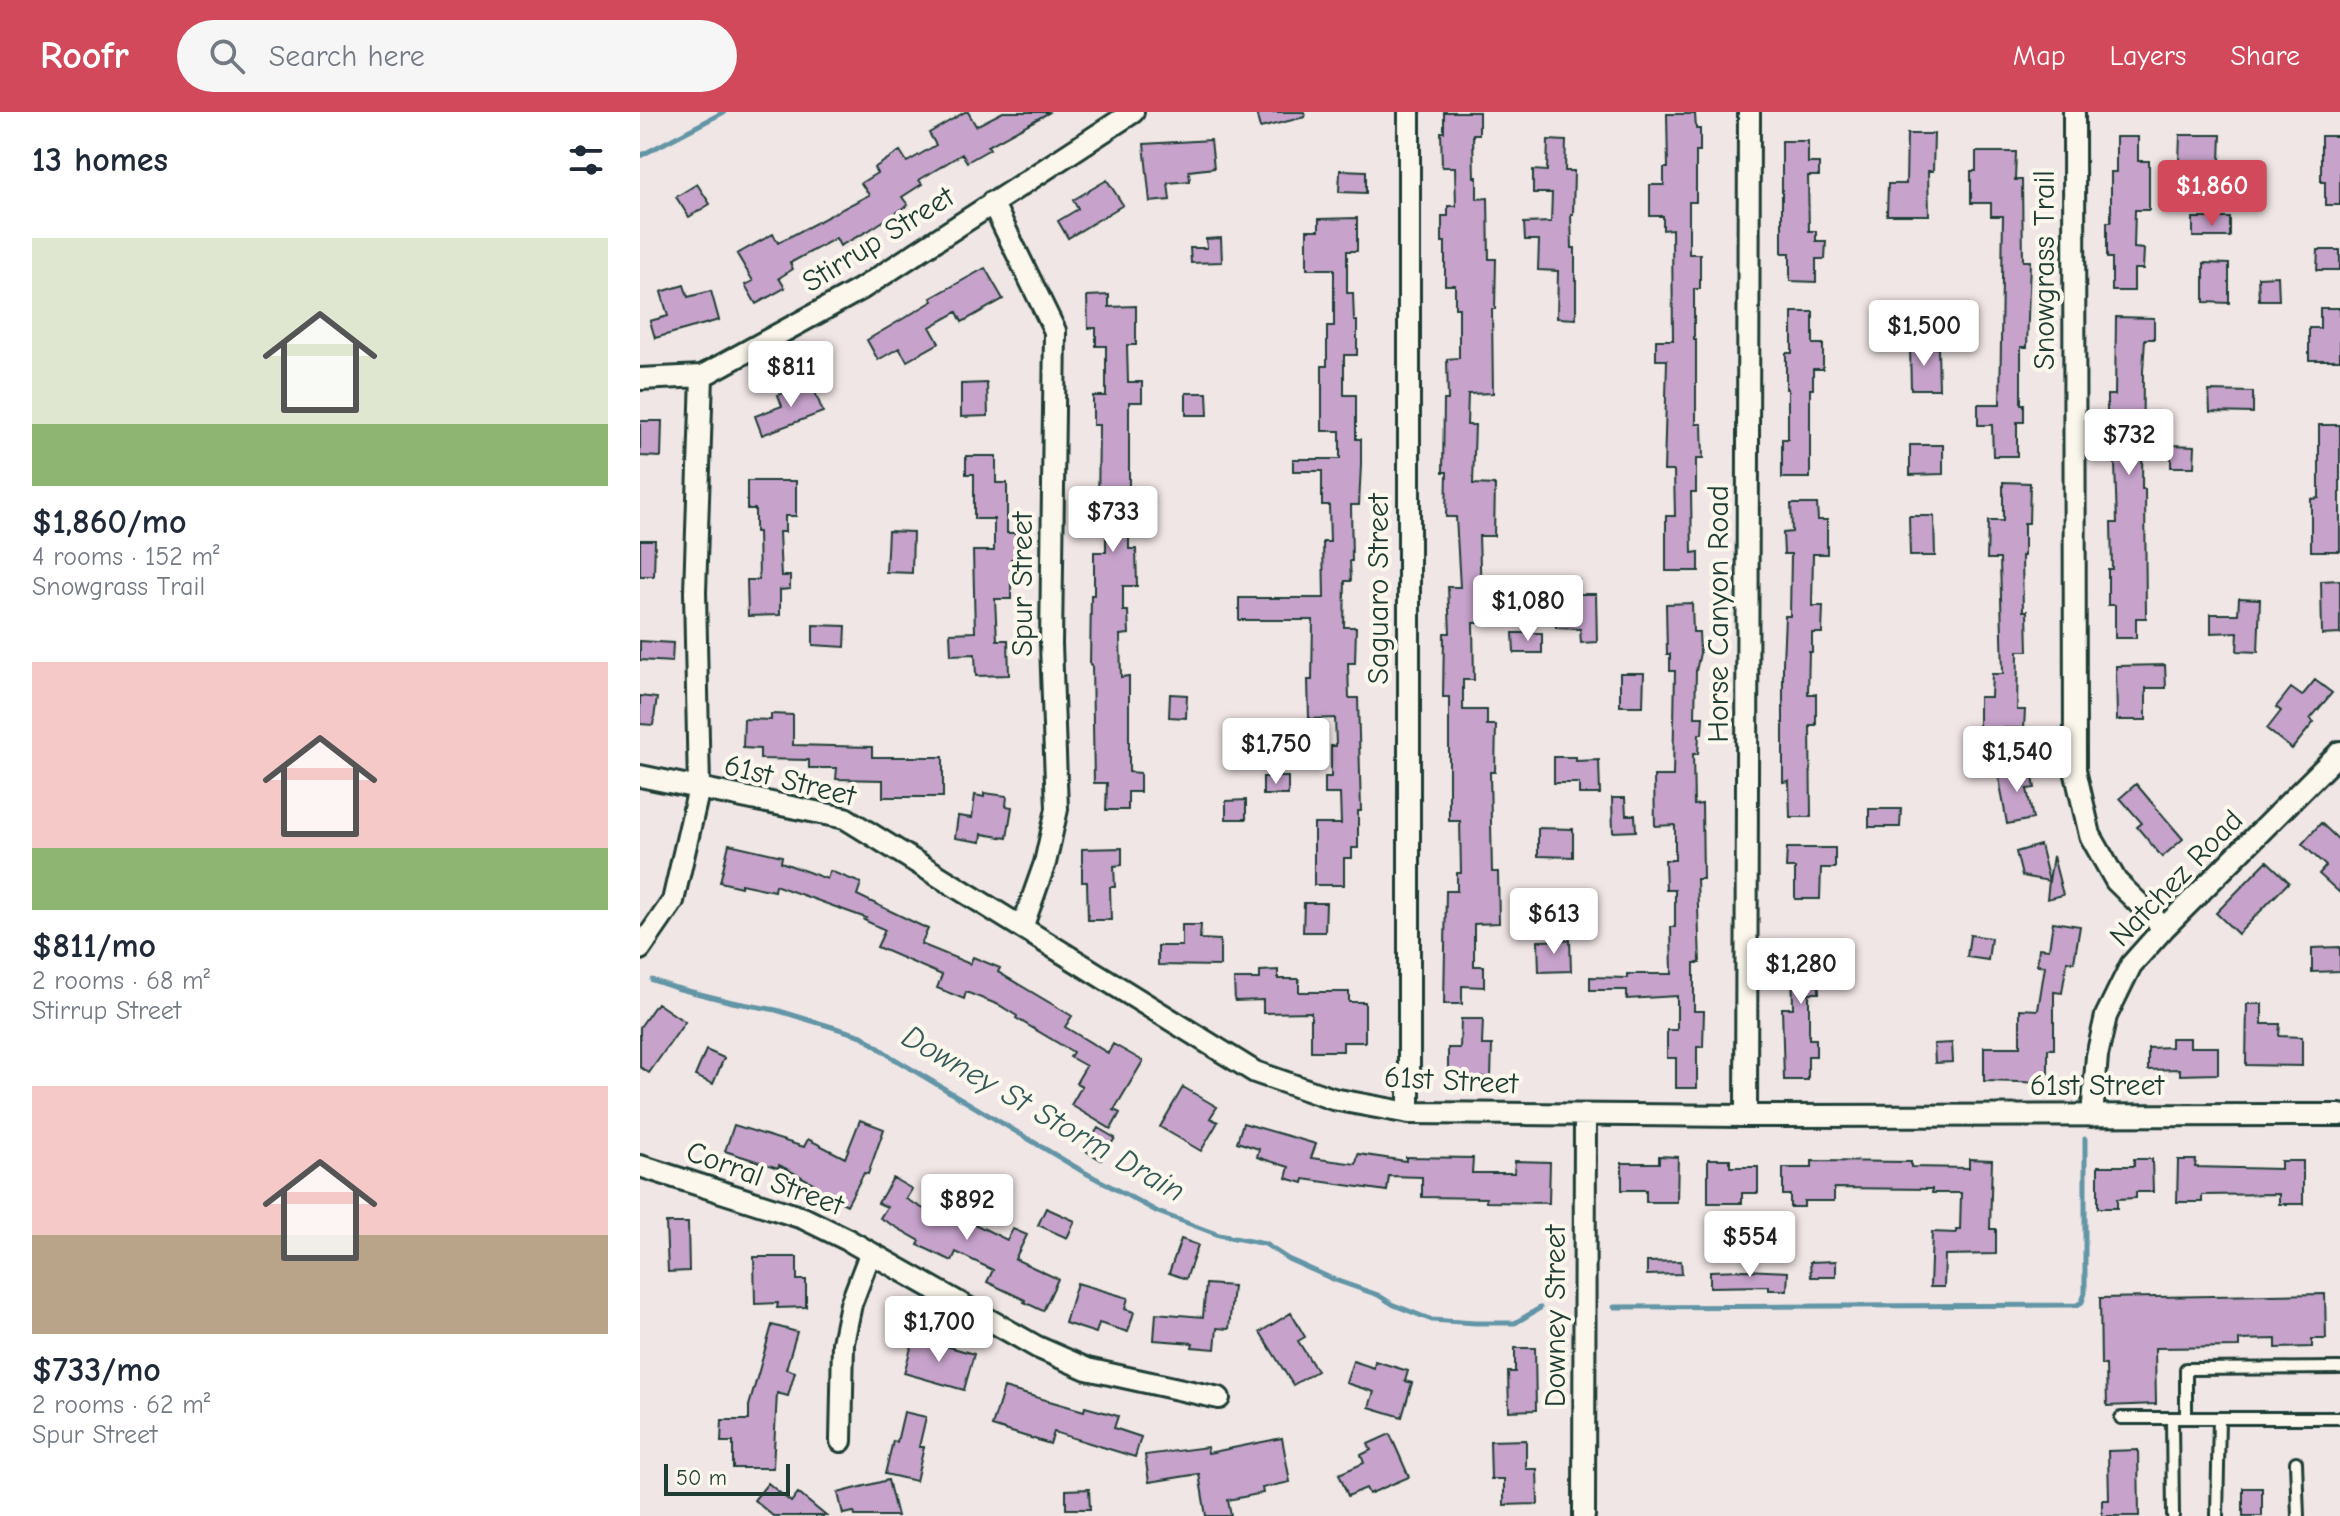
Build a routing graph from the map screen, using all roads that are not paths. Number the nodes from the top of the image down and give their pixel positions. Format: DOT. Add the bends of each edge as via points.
graph roads {
  1 [pos="1133,112"];
  2 [pos="1409,112"];
  3 [pos="1749,112"];
  4 [pos="2074,112"];
  5 [pos="992,202"];
  6 [pos="702,376"];
  7 [pos="640,379"];
  8 [pos="2339,756"];
  9 [pos="640,776"];
  10 [pos="699,788"];
  11 [pos="1022,928"];
  12 [pos="2164,928"];
  13 [pos="640,949"];
  14 [pos="1409,1113"];
  15 [pos="1585,1115"];
  16 [pos="2340,1115"];
  17 [pos="1746,1116"];
  18 [pos="2092,1116"];
  19 [pos="640,1166"];
  20 [pos="870,1254"];
  21 [pos="2340,1368"];
  22 [pos="1219,1398"];
  23 [pos="2121,1418"];
  24 [pos="2172,1418"];
  25 [pos="2186,1418"];
  26 [pos="2219,1418"];
  27 [pos="2340,1418"];
  28 [pos="841,1441"];
  29 [pos="2296,1462"];
  30 [pos="1584,1516"];
  31 [pos="2173,1516"];
  32 [pos="2217,1516"];
  33 [pos="2298,1516"];
  1 -- 5 [label="street, Stirrup Street"];
  2 -- 14 [label="street, Saguaro Street"];
  3 -- 17 [label="street, Horse Canyon Road"];
  4 -- 12 [label="street, Snowgrass Trail" via="2075,770 2090,835 2116,881"];
  5 -- 6 [label="street, Stirrup Street" via="861,289"];
  5 -- 11 [label="street, Spur Street" via="1055,331 1051,644 1057,809"];
  6 -- 7 [label="street, Stirrup Street"];
  6 -- 10 [label="street" via="695,592"];
  8 -- 12 [label="street, Natchez Road"];
  9 -- 10 [label="street, 61st Street"];
  10 -- 11 [label="street, 61st Street" via="845,818"];
  10 -- 13 [label="street" via="673,901"];
  11 -- 14 [label="street, 61st Street" via="1255,1072 1333,1099"];
  12 -- 18 [label="street, Natchez Road" via="2131,965 2106,1016"];
  14 -- 15 [label="street, 61st Street"];
  15 -- 17 [label="street, 61st Street"];
  15 -- 30 [label="street, Downey Street"];
  16 -- 18 [label="street, 61st Street"];
  17 -- 18 [label="street, 61st Street"];
  19 -- 20 [label="street, Corral Street" via="803,1218"];
  20 -- 22 [label="street, Corral Street" via="1087,1369"];
  20 -- 28 [label="street" via="843,1343"];
  21 -- 25 [label="lane" via="2186,1369"];
  23 -- 24 [label="lane"];
  24 -- 25 [label="lane"];
  24 -- 31 [label="lane"];
  25 -- 26 [label="lane"];
  26 -- 27 [label="lane"];
  26 -- 32 [label="lane"];
  29 -- 33 [label="lane"];
}
